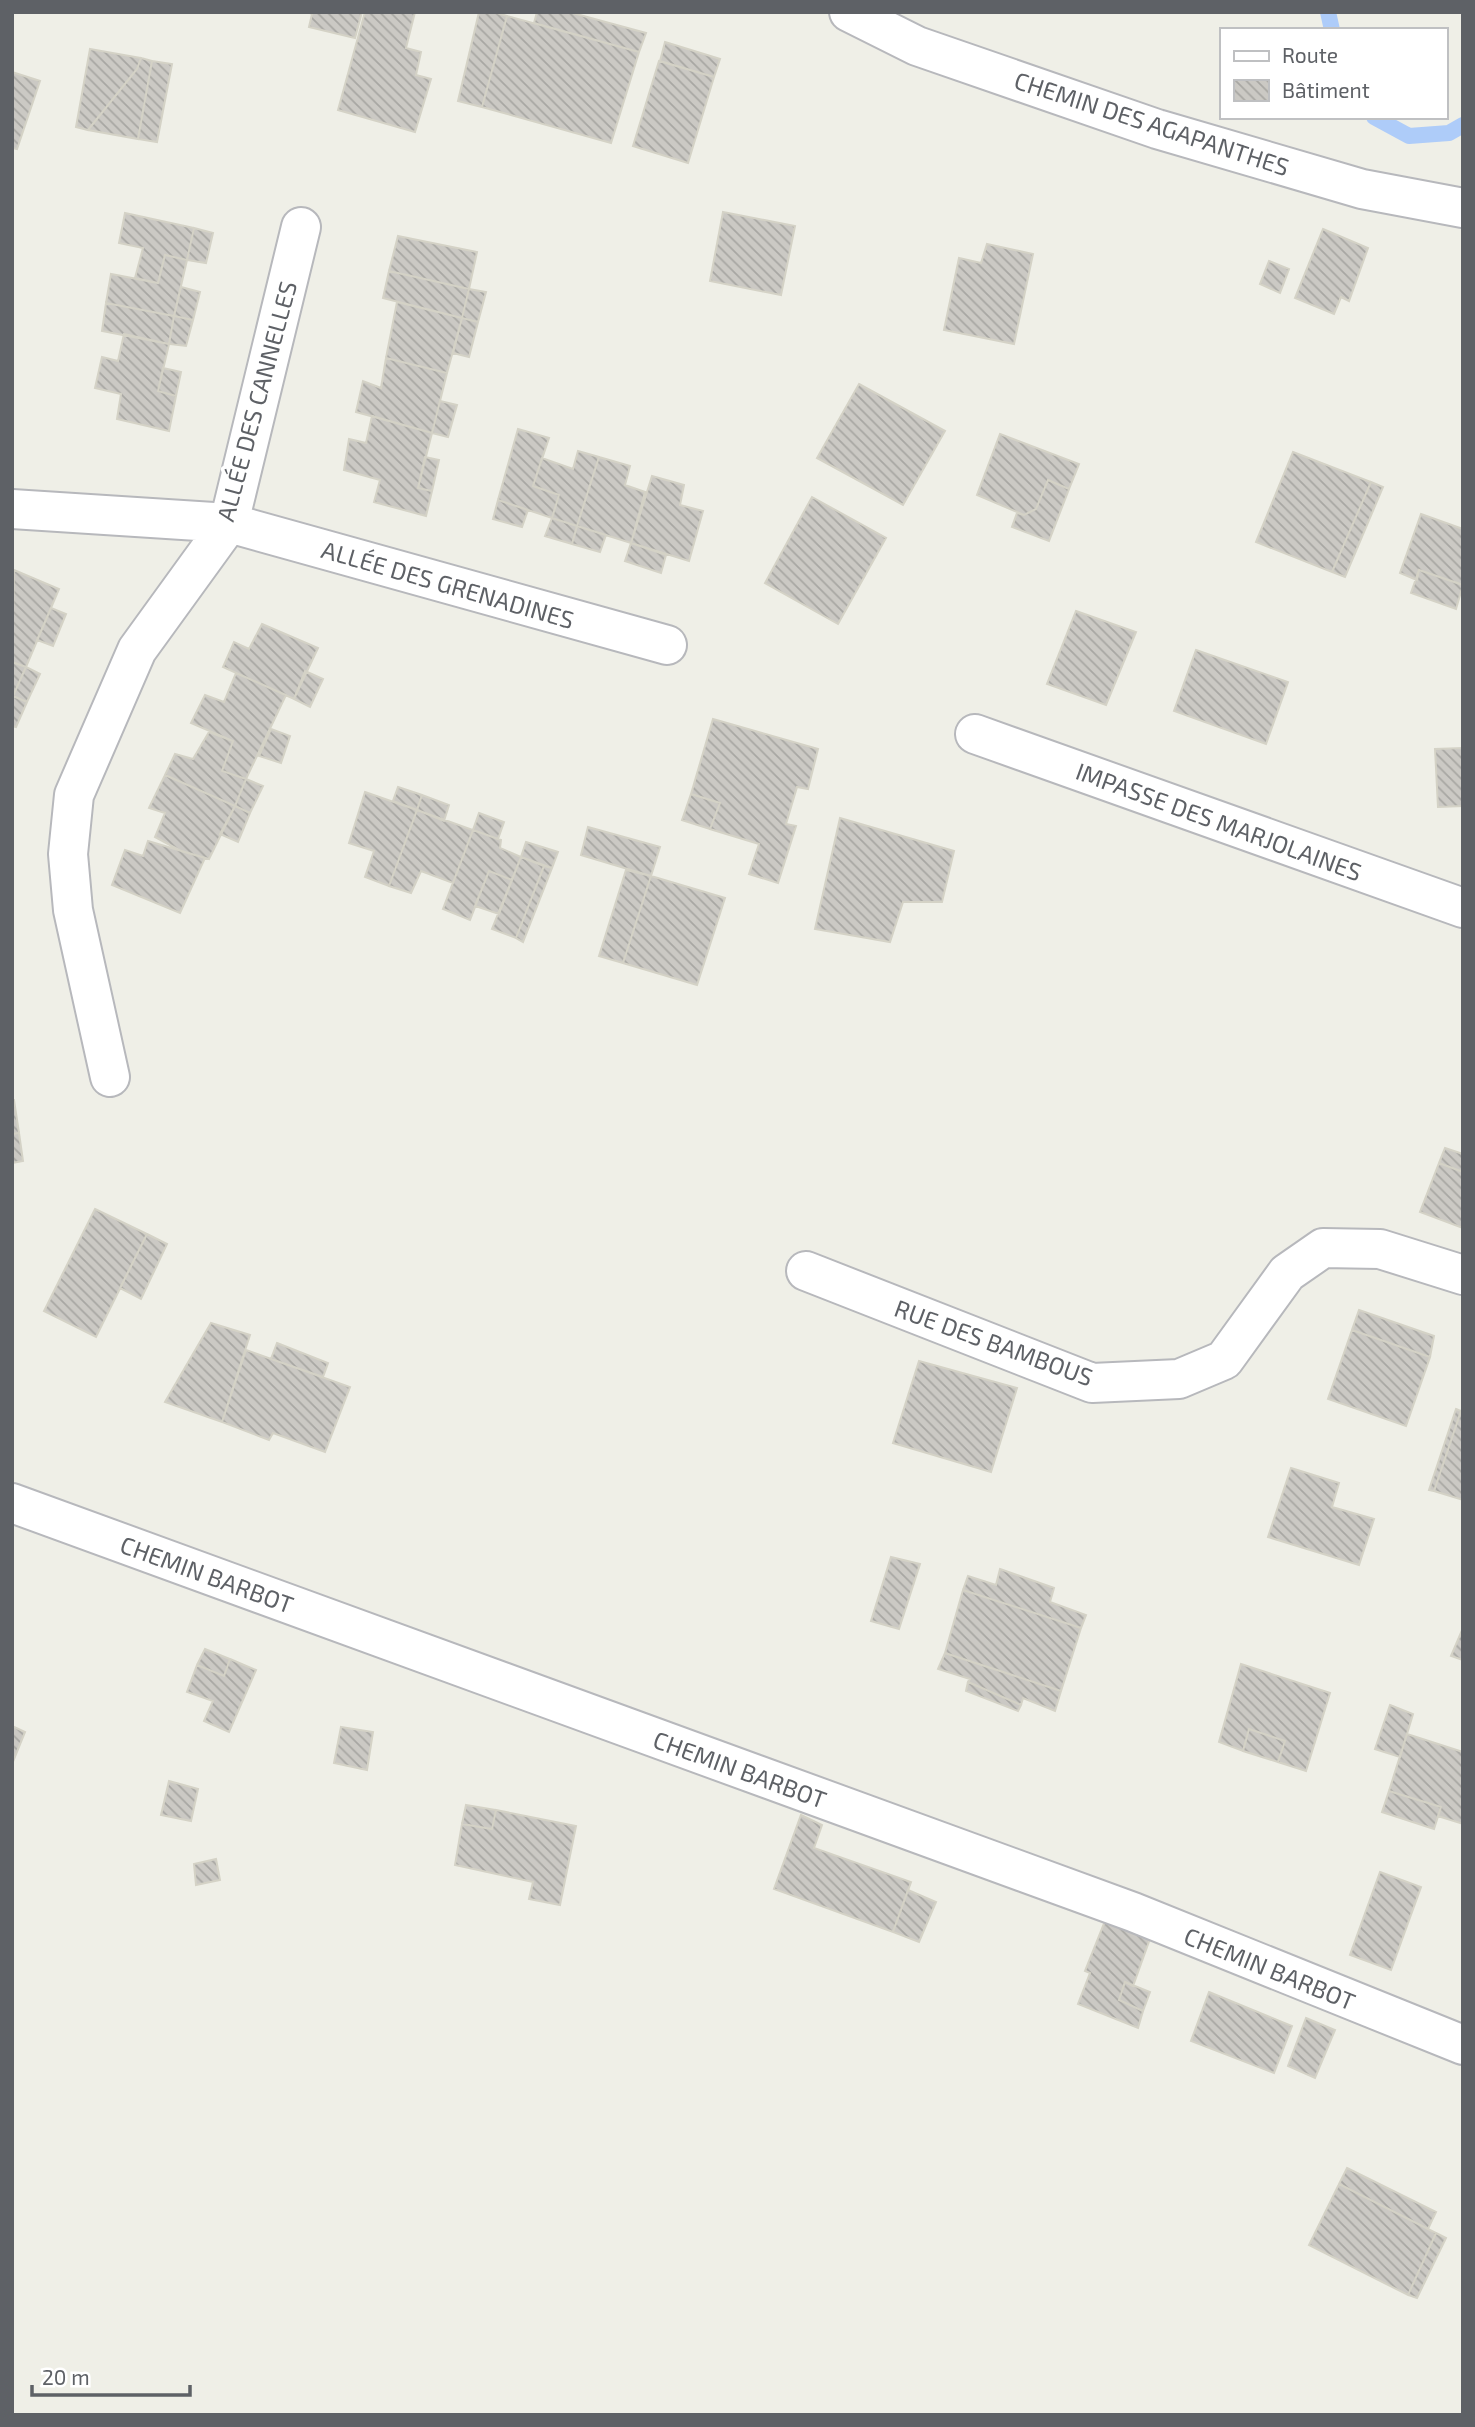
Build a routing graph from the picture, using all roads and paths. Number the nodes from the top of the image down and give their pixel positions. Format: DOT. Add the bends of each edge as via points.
graph roads {
  1 [pos="849,12"];
  2 [pos="1463,208"];
  3 [pos="301,227"];
  4 [pos="12,509"];
  5 [pos="229,523"];
  6 [pos="667,645"];
  7 [pos="975,734"];
  8 [pos="1463,908"];
  9 [pos="110,1077"];
  10 [pos="806,1271"];
  11 [pos="1463,1276"];
  12 [pos="12,1503"];
  13 [pos="1463,2045"];
  1 -- 2 [label="street, CHEMIN DES AGAPANTHES" via="917,46 1157,129 1362,189"];
  3 -- 5 [label="street, ALLÉE DES CANNELLES"];
  4 -- 5 [label="street, ALLÉE DES GRENADINES"];
  5 -- 6 [label="street, ALLÉE DES GRENADINES"];
  5 -- 9 [label="street, ALLÉE DES CANNELLES" via="137,650 74,795 68,854 73,911"];
  7 -- 8 [label="street, IMPASSE DES MARJOLAINES"];
  10 -- 11 [label="street, RUE DES BAMBOUS" via="1093,1383 1179,1379 1224,1360 1287,1273 1323,1248 1380,1250"];
  12 -- 13 [label="street, CHEMIN BARBOT" via="1133,1912"];
}
